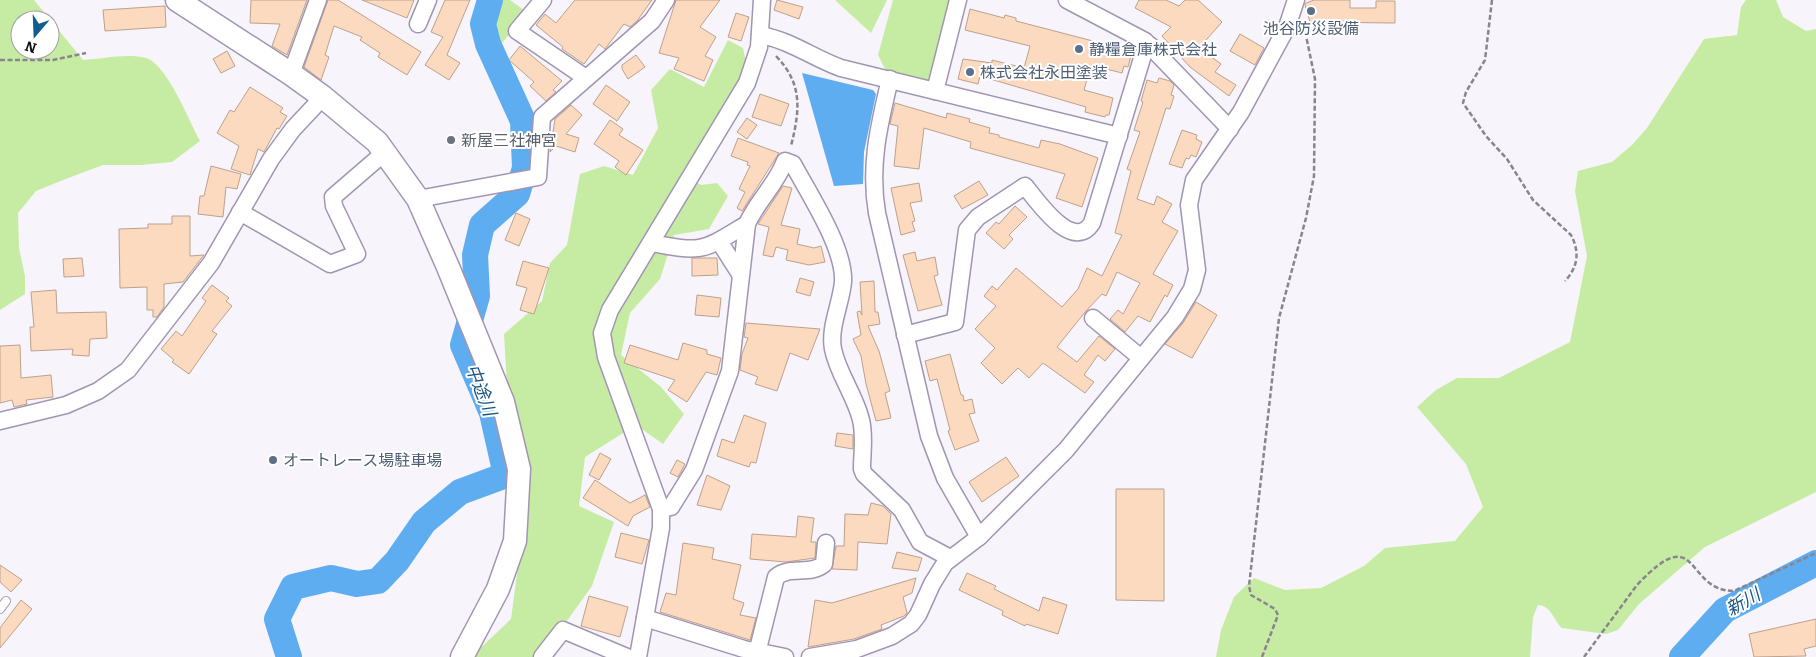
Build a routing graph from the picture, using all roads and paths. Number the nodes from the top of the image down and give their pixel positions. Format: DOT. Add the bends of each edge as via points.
graph roads {
  1 [pos="177,0"];
  2 [pos="318,0"];
  3 [pos="428,0"];
  4 [pos="543,0"];
  5 [pos="666,0"];
  6 [pos="762,0"];
  7 [pos="958,0"];
  8 [pos="1067,0"];
  9 [pos="1492,0"];
  10 [pos="1296,2"];
  11 [pos="418,24"];
  12 [pos="760,35"];
  13 [pos="1151,46"];
  14 [pos="86,53"];
  15 [pos="0,60"];
  16 [pos="291,74"];
  17 [pos="586,78"];
  18 [pos="890,80"];
  19 [pos="935,90"];
  20 [pos="323,97"];
  21 [pos="1230,129"];
  22 [pos="1118,136"];
  23 [pos="384,153"];
  24 [pos="785,161"];
  25 [pos="418,199"];
  26 [pos="240,212"];
  27 [pos="747,224"];
  28 [pos="719,241"];
  29 [pos="651,243"];
  30 [pos="740,274"];
  31 [pos="1565,281"];
  32 [pos="1093,318"];
  33 [pos="904,335"];
  34 [pos="1141,358"];
  35 [pos="0,422"];
  36 [pos="661,509"];
  37 [pos="979,537"];
  38 [pos="826,543"];
  39 [pos="1816,553"];
  40 [pos="950,558"];
  41 [pos="6,601"];
  42 [pos="0,609"];
  43 [pos="645,618"];
  44 [pos="757,655"];
  45 [pos="462,657"];
  46 [pos="542,657"];
  47 [pos="627,657"];
  48 [pos="638,657"];
  49 [pos="785,657"];
  50 [pos="810,657"];
  51 [pos="1262,657"];
  52 [pos="1584,657"];
  1 -- 16 [label="street"];
  2 -- 16 [label="street"];
  3 -- 11 [label="street"];
  4 -- 17 [label="street" via="517,31"];
  5 -- 17 [label="street" via="652,21"];
  6 -- 12 [label="street"];
  7 -- 19 [label="street"];
  8 -- 13 [label="street"];
  9 -- 31 [label="path" via="1486,60 1466,92 1463,103 1508,160 1533,200 1575,243 1575,267"];
  10 -- 21 [label="street" via="1287,27"];
  10 -- 51 [label="path" via="1314,71 1314,176 1279,318 1249,591 1275,609 1278,615"];
  12 -- 18 [label="street" via="778,38 828,63"];
  12 -- 24 [label="path" via="788,69 796,85 796,120"];
  12 -- 29 [label="street" via="754,66 739,100"];
  13 -- 21 [label="street"];
  13 -- 22 [label="street" via="1143,55"];
  14 -- 15 [label="path" via="53,60"];
  16 -- 20 [label="street"];
  17 -- 25 [label="street" via="542,117 538,177"];
  18 -- 19 [label="street"];
  18 -- 33 [label="street" via="874,154 873,193"];
  19 -- 22 [label="street"];
  20 -- 23 [label="street" via="377,142"];
  20 -- 26 [label="street" via="271,159"];
  21 -- 34 [label="street" via="1200,169 1190,192 1190,218 1197,261 1195,280 1178,312"];
  22 -- 33 [label="street" via="1088,230 1073,233 1067,229 1050,216 1025,186 978,217 967,230 955,322"];
  23 -- 25 [label="street"];
  23 -- 26 [label="street" via="333,197 334,206 357,254 330,264"];
  24 -- 27 [label="street"];
  24 -- 40 [label="street" via="793,164 820,212 841,266 842,282 833,347 861,420 864,474 902,510 920,542"];
  25 -- 45 [label="street" via="503,402 519,469 515,541 498,589"];
  26 -- 35 [label="street" via="211,264 128,370 98,391 66,405"];
  27 -- 28 [label="street"];
  27 -- 30 [label="street"];
  28 -- 29 [label="street" via="694,250"];
  28 -- 30 [label="street"];
  29 -- 36 [label="street" via="605,321 603,345"];
  30 -- 36 [label="street" via="730,371 690,479 671,507"];
  32 -- 34 [label="street"];
  33 -- 37 [label="street" via="936,457 955,498"];
  34 -- 37 [label="street" via="1066,450"];
  36 -- 43 [label="street" via="661,528"];
  37 -- 40 [label="street"];
  38 -- 44 [label="street" via="824,564 818,569 791,569 776,577"];
  39 -- 52 [label="path" via="1734,591 1721,589 1687,558 1676,555 1658,565 1637,585"];
  40 -- 50 [label="street" via="937,573 918,615 902,631 850,651"];
  41 -- 42 [label="lane"];
  43 -- 44 [label="street"];
  43 -- 48 [label="street"];
  44 -- 49 [label="street"];
  46 -- 47 [label="street" via="563,630"];
}
